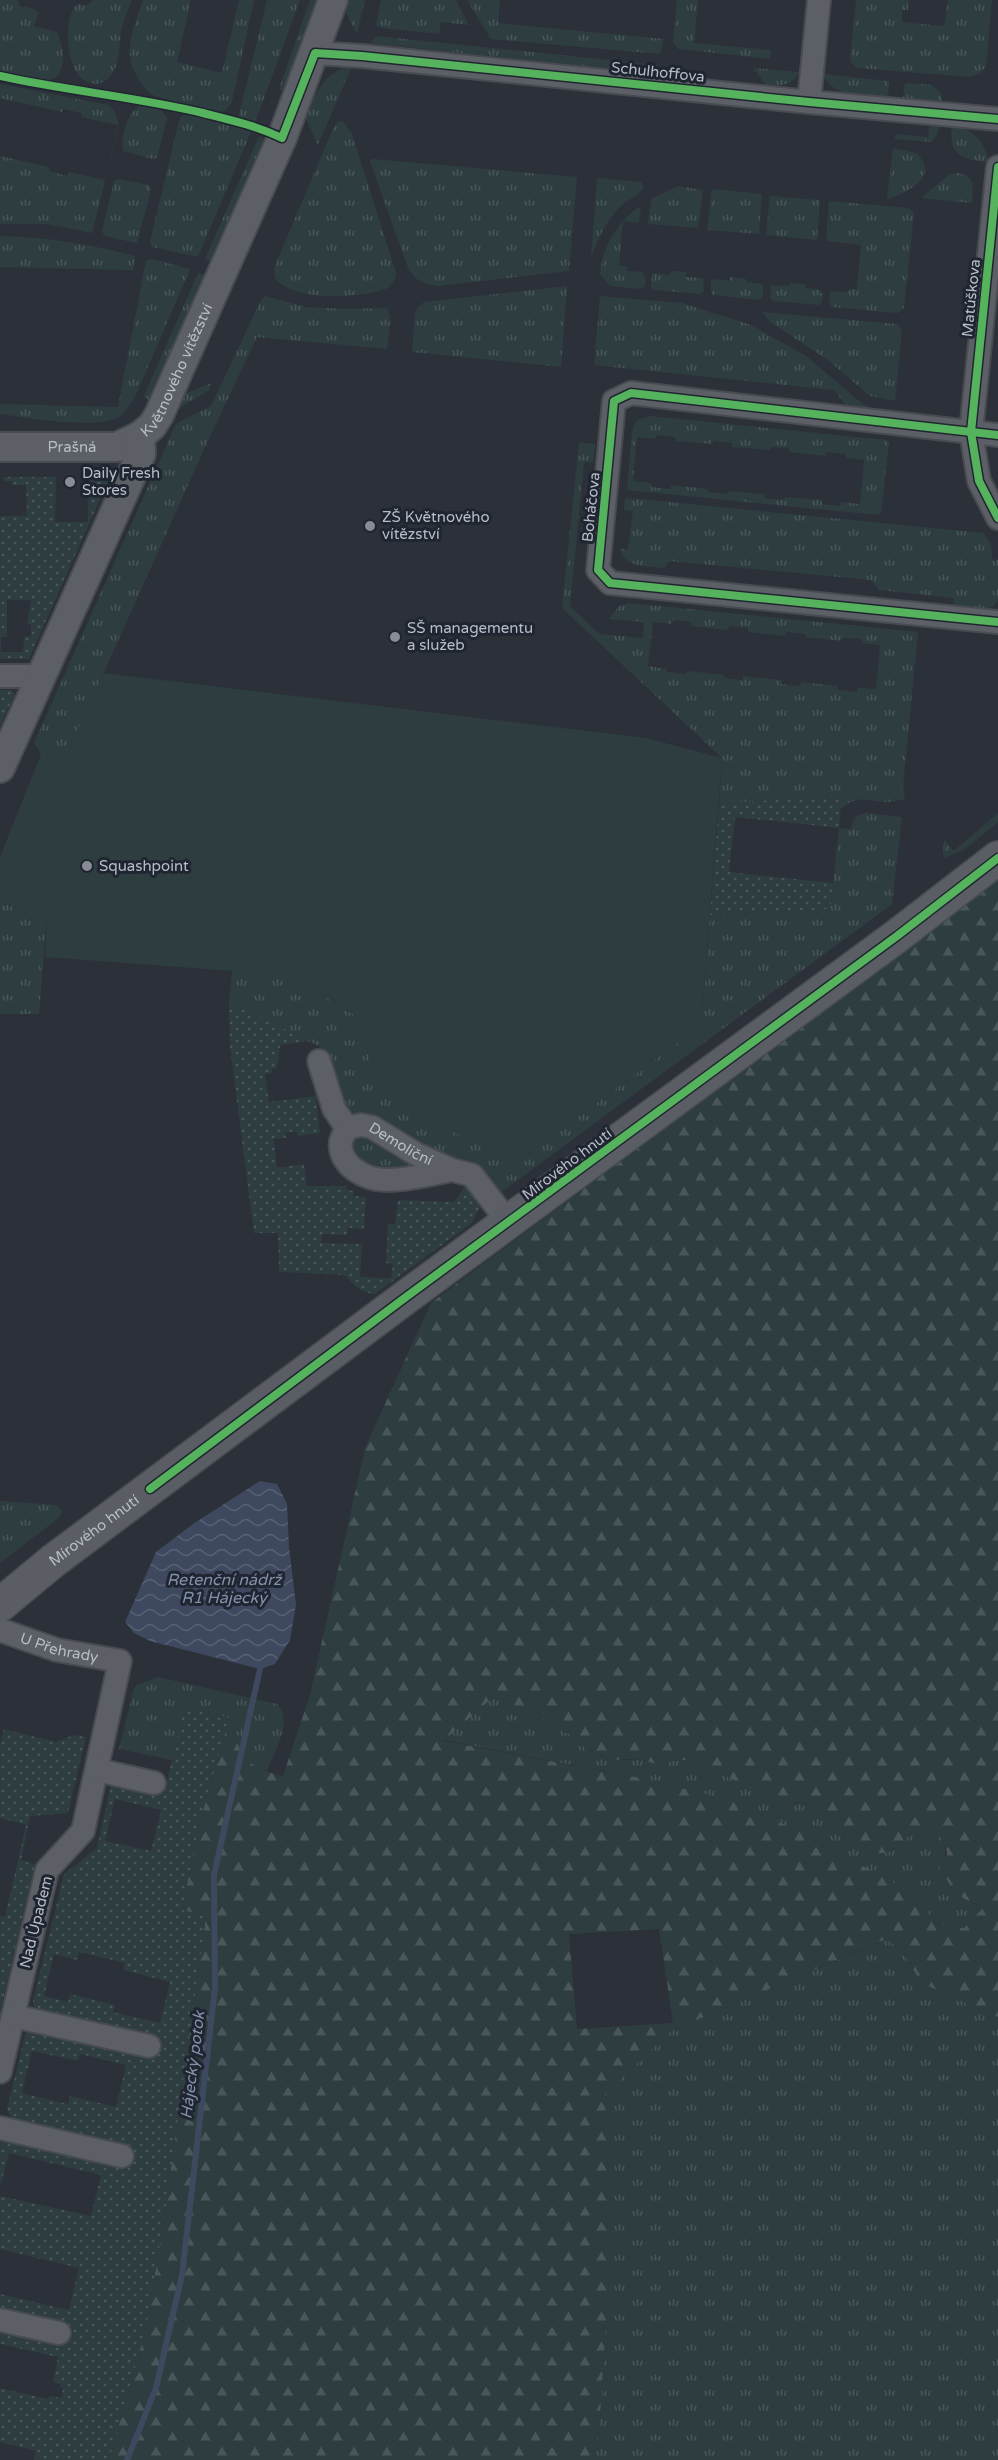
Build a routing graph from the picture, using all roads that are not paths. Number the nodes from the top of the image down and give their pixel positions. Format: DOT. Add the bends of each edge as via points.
graph roads {
  1 [pos="333,0"];
  2 [pos="819,0"];
  3 [pos="315,53"];
  4 [pos="809,102"];
  5 [pos="998,119"];
  6 [pos="998,167"];
  7 [pos="971,432"];
  8 [pos="998,435"];
  9 [pos="140,436"];
  10 [pos="0,447"];
  11 [pos="998,518"];
  12 [pos="998,622"];
  13 [pos="0,676"];
  14 [pos="41,676"];
  15 [pos="0,768"];
  16 [pos="998,858"];
  17 [pos="319,1061"];
  18 [pos="347,1128"];
  19 [pos="452,1170"];
  20 [pos="508,1223"];
  21 [pos="0,1605"];
  22 [pos="0,1630"];
  23 [pos="120,1661"];
  24 [pos="97,1770"];
  25 [pos="154,1783"];
  26 [pos="13,2016"];
  27 [pos="148,2046"];
  28 [pos="0,2072"];
  29 [pos="0,2128"];
  30 [pos="122,2156"];
  31 [pos="0,2320"];
  32 [pos="59,2333"];
  1 -- 3 [label="street, Květnového vítězství"];
  2 -- 4 [label="street"];
  3 -- 4 [label="street, Schulhoffova"];
  3 -- 9 [label="street, Květnového vítězství" via="282,138 159,415"];
  4 -- 5 [label="street, Schulhoffova"];
  6 -- 7 [label="street, Matúškova"];
  7 -- 8 [label="street"];
  7 -- 11 [label="street, Matúškova" via="979,481"];
  7 -- 12 [label="street, Boháčova" via="631,393 614,401 598,570 610,583"];
  9 -- 10 [label="street, Prašná" via="117,447"];
  9 -- 14 [label="street, Květnového vítězství" via="141,454"];
  13 -- 14 [label="street"];
  14 -- 15 [label="street, Květnového vítězství"];
  16 -- 20 [label="main road, Mírového hnutí"];
  17 -- 18 [label="street, Demoliční" via="334,1109"];
  18 -- 19 [label="street, Demoliční" via="372,1127"];
  18 -- 19 [label="street, Demoliční" via="341,1140 342,1156 351,1168 366,1176 386,1181"];
  19 -- 20 [label="street, Demoliční" via="472,1175"];
  20 -- 21 [label="main road, Mírového hnutí" via="53,1561"];
  22 -- 23 [label="street, U Přehrady" via="57,1650"];
  23 -- 24 [label="street, Nad Úpadem"];
  24 -- 25 [label="street"];
  24 -- 26 [label="street, Nad Úpadem" via="83,1831 47,1870"];
  26 -- 27 [label="street"];
  26 -- 28 [label="street, Nad Úpadem"];
  29 -- 30 [label="street"];
  31 -- 32 [label="street"];
}
